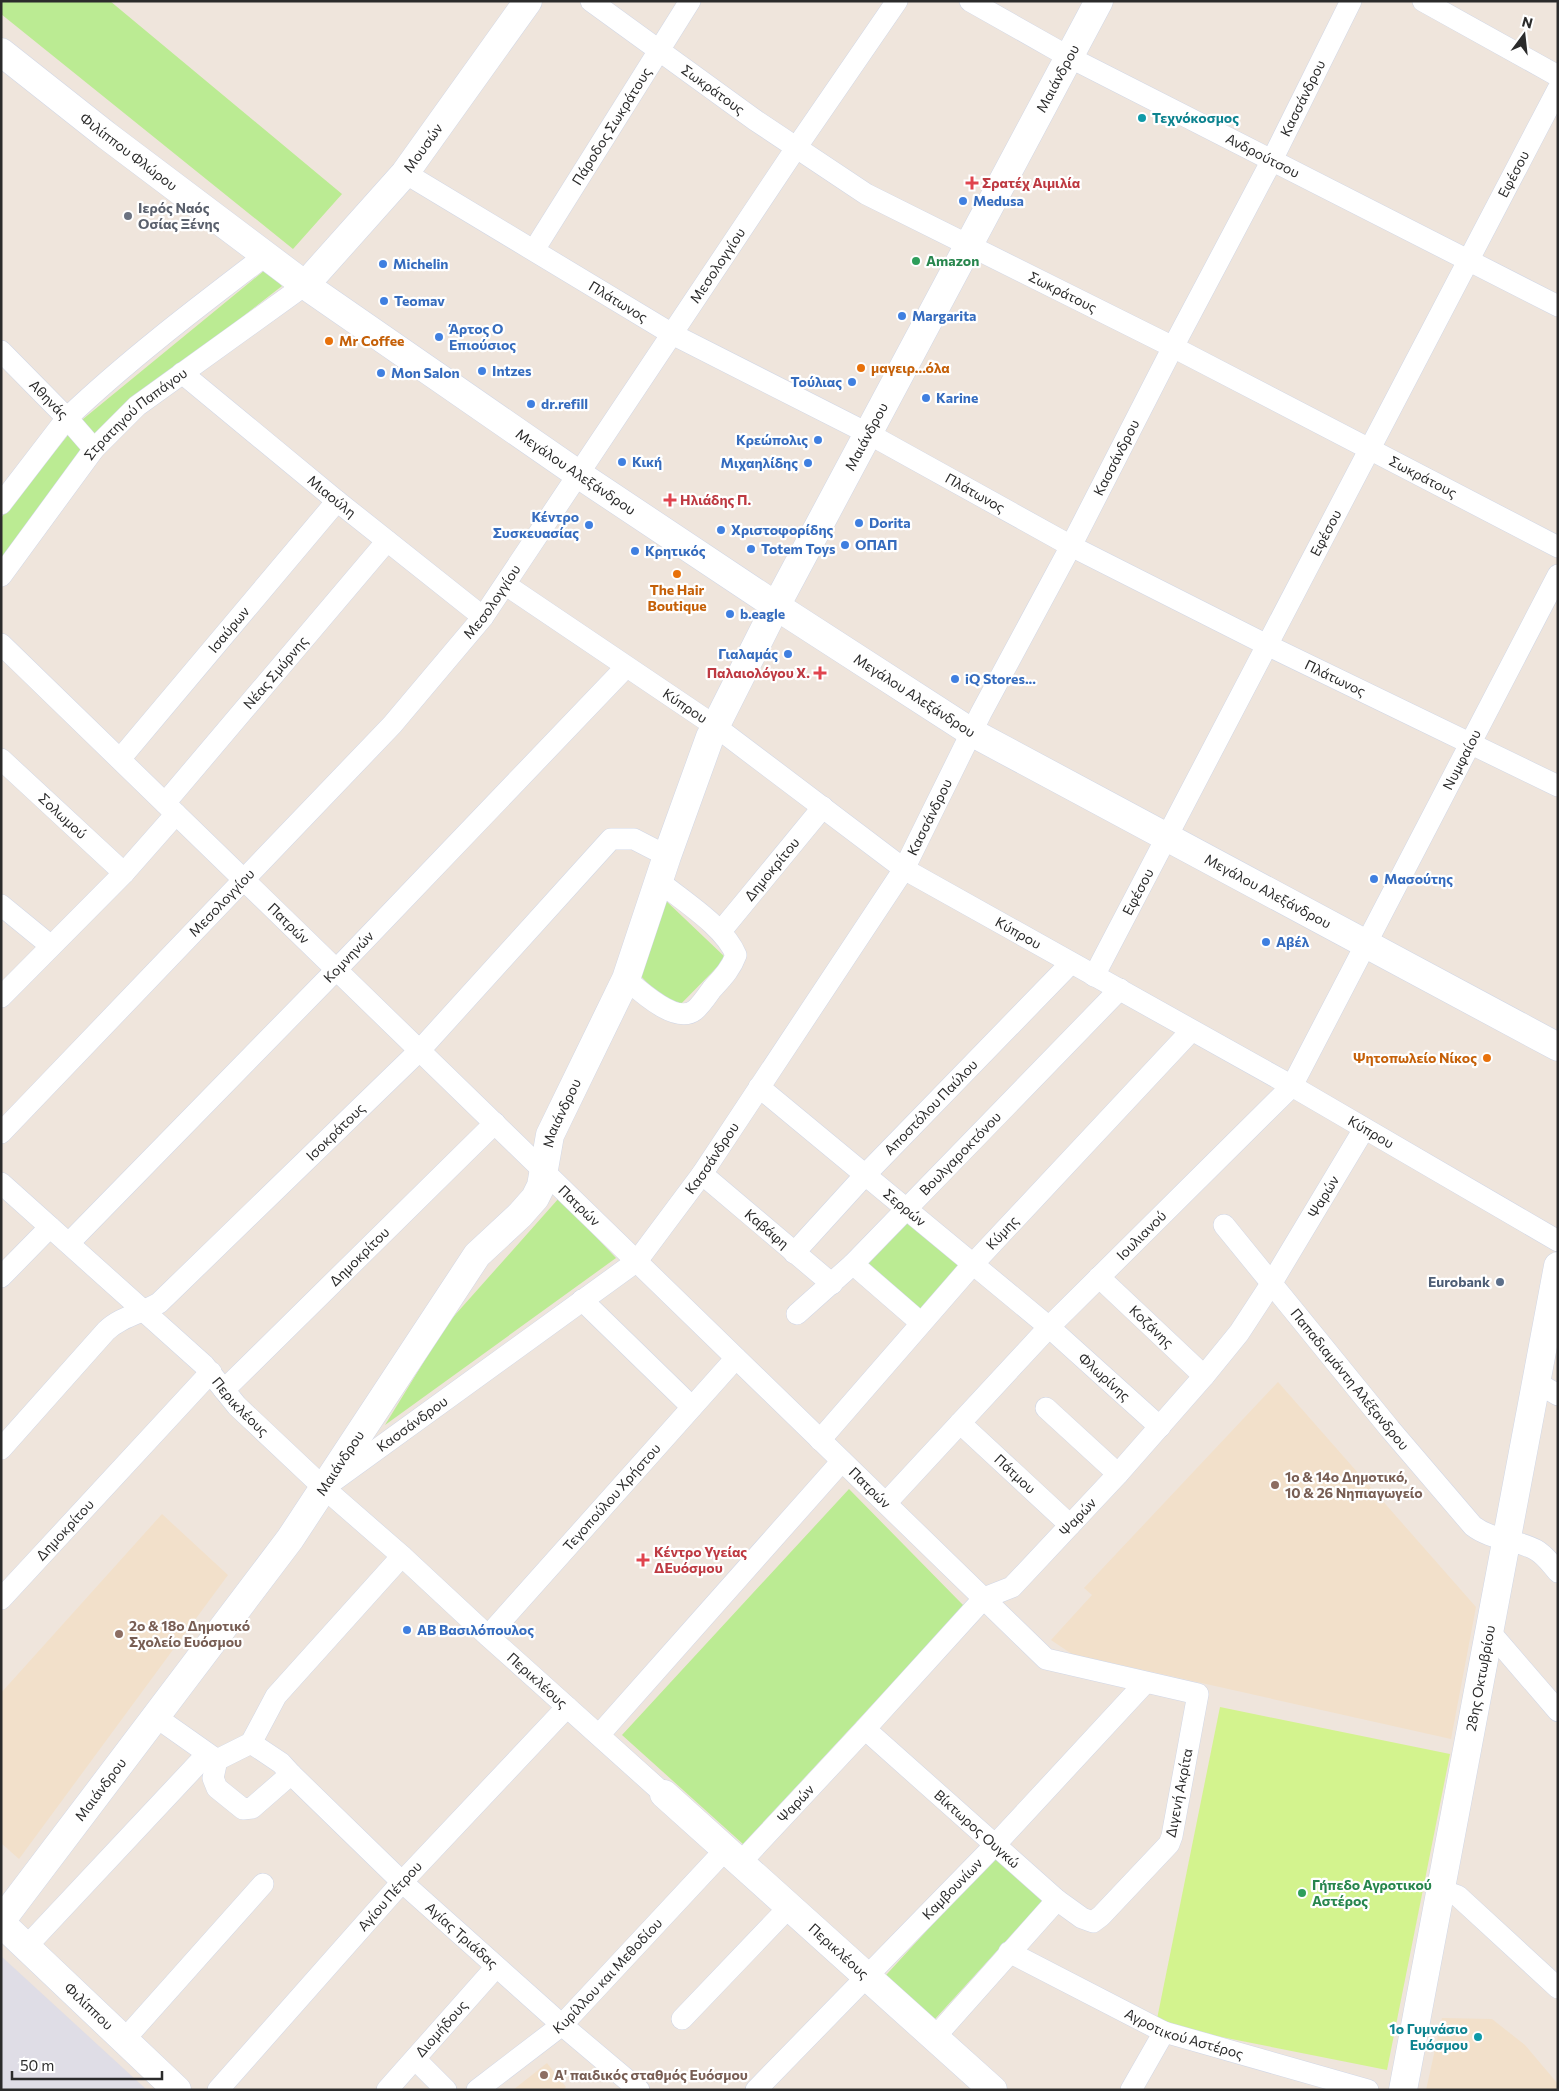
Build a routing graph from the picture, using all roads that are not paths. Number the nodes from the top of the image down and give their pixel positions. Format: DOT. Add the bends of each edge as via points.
graph roads {
  1 [pos="528,1"];
  2 [pos="591,1"];
  3 [pos="690,1"];
  4 [pos="897,1"];
  5 [pos="970,1"];
  6 [pos="1099,1"];
  7 [pos="1351,1"];
  8 [pos="1423,1"];
  9 [pos="659,50"];
  10 [pos="1,52"];
  11 [pos="1069,58"];
  12 [pos="1558,76"];
  13 [pos="1558,89"];
  14 [pos="796,148"];
  15 [pos="1271,162"];
  16 [pos="405,172"];
  17 [pos="970,245"];
  18 [pos="534,250"];
  19 [pos="266,254"];
  20 [pos="1468,261"];
  21 [pos="306,285"];
  22 [pos="1558,306"];
  23 [pos="672,334"];
  24 [pos="1173,347"];
  25 [pos="1,351"];
  26 [pos="182,373"];
  27 [pos="69,421"];
  28 [pos="870,434"];
  29 [pos="92,447"];
  30 [pos="1369,448"];
  31 [pos="578,474"];
  32 [pos="337,501"];
  33 [pos="1,504"];
  34 [pos="387,541"];
  35 [pos="1071,546"];
  36 [pos="1558,546"];
  37 [pos="1558,575"];
  38 [pos="1,576"];
  39 [pos="506,585"];
  40 [pos="776,606"];
  41 [pos="483,617"];
  42 [pos="1,644"];
  43 [pos="1267,645"];
  44 [pos="626,667"];
  45 [pos="715,726"];
  46 [pos="972,732"];
  47 [pos="1472,744"];
  48 [pos="1,759"];
  49 [pos="120,759"];
  50 [pos="1558,786"];
  51 [pos="823,807"];
  52 [pos="170,809"];
  53 [pos="1166,838"];
  54 [pos="667,856"];
  55 [pos="904,869"];
  56 [pos="124,873"];
  57 [pos="243,879"];
  58 [pos="660,882"];
  59 [pos="1,905"];
  60 [pos="721,931"];
  61 [pos="1366,945"];
  62 [pos="52,946"];
  63 [pos="1071,963"];
  64 [pos="336,970"];
  65 [pos="1094,976"];
  66 [pos="626,979"];
  67 [pos="1120,989"];
  68 [pos="1,998"];
  69 [pos="1191,1031"];
  70 [pos="1558,1047"];
  71 [pos="420,1050"];
  72 [pos="1292,1086"];
  73 [pos="759,1087"];
  74 [pos="494,1123"];
  75 [pos="1364,1129"];
  76 [pos="1,1133"];
  77 [pos="544,1170"];
  78 [pos="702,1174"];
  79 [pos="864,1175"];
  80 [pos="1,1183"];
  81 [pos="907,1209"];
  82 [pos="1224,1224"];
  83 [pos="50,1227"];
  84 [pos="1558,1242"];
  85 [pos="69,1244"];
  86 [pos="794,1253"];
  87 [pos="637,1261"];
  88 [pos="853,1264"];
  89 [pos="973,1264"];
  90 [pos="1558,1266"];
  91 [pos="1,1277"];
  92 [pos="1099,1277"];
  93 [pos="832,1284"];
  94 [pos="1271,1284"];
  95 [pos="582,1300"];
  96 [pos="146,1311"];
  97 [pos="797,1314"];
  98 [pos="921,1323"];
  99 [pos="1049,1327"];
  100 [pos="736,1358"];
  101 [pos="211,1372"];
  102 [pos="1204,1376"];
  103 [pos="1547,1389"];
  104 [pos="224,1390"];
  105 [pos="692,1407"];
  106 [pos="1046,1408"];
  107 [pos="960,1423"];
  108 [pos="1160,1427"];
  109 [pos="820,1440"];
  110 [pos="1,1449"];
  111 [pos="842,1461"];
  112 [pos="1118,1474"];
  113 [pos="324,1488"];
  114 [pos="886,1503"];
  115 [pos="1070,1525"];
  116 [pos="1508,1540"];
  117 [pos="402,1556"];
  118 [pos="1558,1572"];
  119 [pos="984,1598"];
  120 [pos="1,1599"];
  121 [pos="1490,1632"];
  122 [pos="488,1636"];
  123 [pos="1145,1683"];
  124 [pos="1198,1694"];
  125 [pos="567,1707"];
  126 [pos="1558,1711"];
  127 [pos="156,1716"];
  128 [pos="866,1729"];
  129 [pos="599,1735"];
  130 [pos="251,1743"];
  131 [pos="212,1757"];
  132 [pos="291,1774"];
  133 [pos="664,1794"];
  134 [pos="995,1845"];
  135 [pos="734,1856"];
  136 [pos="402,1882"];
  137 [pos="262,1884"];
  138 [pos="1442,1890"];
  139 [pos="1057,1900"];
  140 [pos="790,1906"];
  141 [pos="1,1922"];
  142 [pos="1093,1922"];
  143 [pos="26,1946"];
  144 [pos="1009,1952"];
  145 [pos="496,1966"];
  146 [pos="868,1976"];
  147 [pos="1558,1988"];
  148 [pos="682,2019"];
  149 [pos="562,2025"];
  150 [pos="1164,2032"];
  151 [pos="935,2037"];
  152 [pos="124,2040"];
  153 [pos="415,2059"];
  154 [pos="177,2090"];
  155 [pos="218,2090"];
  156 [pos="387,2090"];
  157 [pos="446,2090"];
  158 [pos="478,2090"];
  159 [pos="639,2090"];
  160 [pos="756,2090"];
  161 [pos="993,2090"];
  162 [pos="1131,2090"];
  163 [pos="1368,2090"];
  164 [pos="1404,2090"];
  1 -- 16 [label="street, Μουσών"];
  2 -- 9 [label="street, Σωκράτους"];
  3 -- 9 [label="street, Πάροδος Σωκράτους"];
  4 -- 14 [label="street, Μεσολογγίου"];
  5 -- 11 [label="street, Ανδρούτσου"];
  6 -- 11 [label="street, Μαιάνδρου"];
  7 -- 15 [label="street, Κασσάνδρου"];
  8 -- 12 [label="street"];
  9 -- 14 [label="street, Σωκράτους"];
  9 -- 18 [label="street, Πάροδος Σωκράτους"];
  10 -- 19 [label="street, Φιλίππου Φλώρου"];
  11 -- 15 [label="street, Ανδρούτσου"];
  11 -- 17 [label="street, Μαιάνδρου"];
  13 -- 20 [label="street, Εφέσου"];
  14 -- 17 [label="street, Σωκράτους" via="866,194"];
  14 -- 23 [label="street, Μεσολογγίου"];
  15 -- 20 [label="street, Ανδρούτσου"];
  15 -- 24 [label="street, Κασσάνδρου"];
  16 -- 18 [label="street, Πλάτωνος"];
  16 -- 21 [label="street, Μουσών"];
  17 -- 24 [label="street, Σωκράτους"];
  17 -- 28 [label="street, Μαιάνδρου"];
  18 -- 23 [label="street, Πλάτωνος"];
  19 -- 21 [label="street, Φιλίππου Φλώρου"];
  19 -- 27 [label="street" via="132,359"];
  20 -- 22 [label="street, Ανδρούτσου"];
  20 -- 30 [label="street, Εφέσου"];
  21 -- 26 [label="street, Στρατηγού Παπάγου"];
  21 -- 31 [label="street, Μεγάλου Αλεξάνδρου"];
  23 -- 28 [label="street, Πλάτωνος"];
  23 -- 31 [label="street, Μεσολογγίου"];
  24 -- 30 [label="street, Σωκράτους"];
  24 -- 35 [label="street, Κασσάνδρου"];
  25 -- 27 [label="street, Αθηνάς"];
  26 -- 29 [label="street, Στρατηγού Παπάγου" via="137,406"];
  26 -- 32 [label="street, Μιαούλη"];
  27 -- 29 [label="street, Αθηνάς"];
  27 -- 33 [label="street"];
  28 -- 35 [label="street, Πλάτωνος"];
  28 -- 40 [label="street, Μαιάνδρου"];
  29 -- 38 [label="street, Στρατηγού Παπάγου"];
  30 -- 36 [label="street, Σωκράτους"];
  30 -- 43 [label="street, Εφέσου"];
  31 -- 39 [label="street, Μεσολογγίου"];
  31 -- 40 [label="street, Μεγάλου Αλεξάνδρου"];
  32 -- 34 [label="street, Μιαούλη"];
  32 -- 49 [label="street, Ισαύρων"];
  34 -- 41 [label="street, Μιαούλη"];
  34 -- 52 [label="street, Νέας Σμύρνης"];
  35 -- 43 [label="street, Πλάτωνος"];
  35 -- 46 [label="street, Κασσάνδρου"];
  37 -- 47 [label="street, Νυμφαίου"];
  39 -- 41 [label="street, Μεσολογγίου"];
  39 -- 44 [label="street, Κύπρου"];
  40 -- 45 [label="street, Μαιάνδρου"];
  40 -- 46 [label="street, Μεγάλου Αλεξάνδρου"];
  41 -- 57 [label="street, Μεσολογγίου" via="392,725"];
  42 -- 49 [label="street, Πατρών"];
  43 -- 47 [label="street, Πλάτωνος"];
  43 -- 53 [label="street, Εφέσου"];
  44 -- 45 [label="street, Κύπρου"];
  44 -- 64 [label="street, Κομνηνών"];
  45 -- 51 [label="street, Κύπρου"];
  45 -- 54 [label="street, Μαιάνδρου"];
  46 -- 53 [label="street, Μεγάλου Αλεξάνδρου"];
  46 -- 55 [label="street, Κασσάνδρου"];
  47 -- 50 [label="street, Πλάτωνος"];
  47 -- 61 [label="street, Νυμφαίου"];
  48 -- 56 [label="street, Σολωμού"];
  49 -- 52 [label="street, Πατρών"];
  51 -- 55 [label="street, Κύπρου"];
  51 -- 60 [label="street, Δημοκρίτου"];
  52 -- 56 [label="street, Νέας Σμύρνης"];
  52 -- 57 [label="street, Πατρών"];
  53 -- 61 [label="street, Μεγάλου Αλεξάνδρου"];
  53 -- 65 [label="street, Εφέσου"];
  54 -- 58 [label="street, Μαιάνδρου"];
  54 -- 71 [label="street, Ισοκράτους" via="634,839 611,839"];
  55 -- 63 [label="street, Κύπρου"];
  55 -- 73 [label="street, Κασσάνδρου"];
  56 -- 62 [label="street, Νέας Σμύρνης"];
  57 -- 64 [label="street, Πατρών"];
  57 -- 76 [label="street, Μεσολογγίου"];
  58 -- 60 [label="street"];
  58 -- 66 [label="street, Μαιάνδρου"];
  59 -- 62 [label="street"];
  60 -- 66 [label="street" via="736,955 732,966 694,1011 683,1015 672,1012 644,995"];
  61 -- 70 [label="street, Μεγάλου Αλεξάνδρου"];
  61 -- 72 [label="street, Ιουλιανού"];
  62 -- 68 [label="street, Νέας Σμύρνης"];
  63 -- 65 [label="street, Κύπρου"];
  63 -- 79 [label="street, Αποστόλου Παύλου"];
  64 -- 71 [label="street, Πατρών"];
  64 -- 85 [label="street, Κομνηνών"];
  65 -- 67 [label="street, Κύπρου"];
  66 -- 77 [label="street, Μαιάνδρου" via="550,1135"];
  67 -- 69 [label="street, Κύπρου"];
  67 -- 81 [label="street, Βουλγαροκτόνου"];
  69 -- 72 [label="street, Κύπρου"];
  69 -- 89 [label="street, Κύμης"];
  71 -- 74 [label="street, Πατρών"];
  71 -- 96 [label="street, Ισοκράτους" via="159,1303"];
  72 -- 75 [label="street, Κύπρου"];
  72 -- 92 [label="street, Ιουλιανού"];
  73 -- 78 [label="street, Κασσάνδρου"];
  73 -- 79 [label="street, Σερρών"];
  74 -- 77 [label="street, Πατρών"];
  74 -- 104 [label="street, Δημοκρίτου"];
  75 -- 84 [label="street, Κύπρου"];
  75 -- 94 [label="street, Ψαρών"];
  77 -- 87 [label="street, Πατρών"];
  77 -- 113 [label="street, Μαιάνδρου" via="535,1198 477,1255"];
  78 -- 86 [label="street, Καβάφη"];
  78 -- 87 [label="street, Κασσάνδρου"];
  79 -- 81 [label="street, Σερρών"];
  79 -- 86 [label="street, Αποστόλου Παύλου"];
  80 -- 83 [label="street, Περικλέους"];
  81 -- 88 [label="street, Βουλγαροκτόνου"];
  81 -- 89 [label="street, Σερρών"];
  82 -- 94 [label="street, Παπαδιαμάντη Αλέξανδρου"];
  83 -- 85 [label="street, Περικλέους"];
  83 -- 91 [label="street"];
  85 -- 96 [label="street, Περικλέους"];
  86 -- 93 [label="street, Καβάφη"];
  87 -- 95 [label="street, Κασσάνδρου"];
  87 -- 100 [label="street, Πατρών"];
  88 -- 93 [label="street, Βουλγαροκτόνου"];
  88 -- 98 [label="street"];
  89 -- 98 [label="street, Κύμης"];
  89 -- 99 [label="street, Σερρών"];
  90 -- 103 [label="street, 28ης Οκτωβρίου"];
  92 -- 99 [label="street, Ιουλιανού"];
  92 -- 102 [label="street, Κοζάνης"];
  93 -- 97 [label="street, Βουλγαροκτόνου"];
  94 -- 102 [label="street, Ψαρών" via="1239,1333"];
  94 -- 116 [label="street, Παπαδιαμάντη Αλέξανδρου" via="1473,1526"];
  95 -- 105 [label="street"];
  95 -- 113 [label="street, Κασσάνδρου"];
  96 -- 101 [label="street, Περικλέους"];
  96 -- 110 [label="street, Ισοκράτους" via="118,1322 106,1331"];
  98 -- 109 [label="street, Κύμης"];
  99 -- 107 [label="street, Ιουλιανού"];
  99 -- 108 [label="street, Φλωρίνης"];
  100 -- 105 [label="street, Τεγοπούλου Χρήστου"];
  100 -- 109 [label="street, Πατρών"];
  101 -- 104 [label="street, Περικλέους"];
  101 -- 120 [label="street, Δημοκρίτου"];
  102 -- 108 [label="street, Ψαρών"];
  103 -- 116 [label="street, 28ης Οκτωβρίου"];
  104 -- 113 [label="street, Περικλέους"];
  105 -- 122 [label="street, Τεγοπούλου Χρήστου"];
  106 -- 112 [label="street"];
  107 -- 114 [label="street, Ιουλιανού"];
  107 -- 115 [label="street, Πάτμου"];
  108 -- 112 [label="street, Ψαρών"];
  109 -- 111 [label="street, Πατρών"];
  111 -- 114 [label="street, Πατρών"];
  111 -- 129 [label="street"];
  112 -- 115 [label="street, Ψαρών"];
  113 -- 117 [label="street, Περικλέους"];
  113 -- 127 [label="street, Μαιάνδρου" via="290,1539"];
  114 -- 119 [label="street, Πατρών"];
  115 -- 119 [label="street, Ψαρών" via="1012,1587"];
  116 -- 118 [label="street, Παπαδιαμάντη Αλέξανδρου" via="1542,1554"];
  116 -- 121 [label="street, 28ης Οκτωβρίου"];
  117 -- 122 [label="street, Περικλέους"];
  117 -- 130 [label="street" via="276,1696"];
  119 -- 123 [label="street, Πατρών" via="1046,1659"];
  119 -- 128 [label="street, Ψαρών"];
  121 -- 126 [label="street"];
  121 -- 138 [label="street, 28ης Οκτωβρίου"];
  122 -- 125 [label="street, Περικλέους"];
  123 -- 124 [label="street, Πατρών"];
  123 -- 134 [label="street, Καμβουνίων"];
  124 -- 142 [label="street, Διγενή Ακρίτα" via="1169,1844"];
  125 -- 129 [label="street, Περικλέους"];
  125 -- 136 [label="street, Αγίου Πέτρου"];
  127 -- 131 [label="street"];
  127 -- 141 [label="street, Μαιάνδρου"];
  128 -- 134 [label="street, Βίκτωρος Ουγκώ"];
  128 -- 135 [label="street, Ψαρών"];
  129 -- 133 [label="street, Περικλέους"];
  130 -- 131 [label="street"];
  130 -- 132 [label="street, Αγίας Τριάδας" via="281,1763"];
  131 -- 132 [label="street" via="217,1788 243,1809 252,1808"];
  131 -- 143 [label="street"];
  132 -- 136 [label="street, Αγίας Τριάδας"];
  133 -- 135 [label="street, Περικλέους"];
  134 -- 139 [label="street, Βίκτωρος Ουγκώ"];
  134 -- 146 [label="street, Καμβουνίων"];
  135 -- 140 [label="street, Περικλέους"];
  135 -- 149 [label="street, Κυρίλλου και Μεθοδίου"];
  136 -- 145 [label="street, Αγίας Τριάδας"];
  136 -- 155 [label="street, Αγίου Πέτρου"];
  137 -- 152 [label="street"];
  138 -- 147 [label="street" via="1458,1896"];
  138 -- 164 [label="street, 28ης Οκτωβρίου"];
  139 -- 142 [label="street, Βίκτωρος Ουγκώ"];
  139 -- 144 [label="street"];
  140 -- 146 [label="street, Περικλέους"];
  140 -- 148 [label="street"];
  141 -- 143 [label="street, Φιλίππου"];
  143 -- 152 [label="street, Φιλίππου"];
  144 -- 150 [label="street, Αγροτικού Αστέρος"];
  144 -- 151 [label="street"];
  145 -- 149 [label="street, Αγίας Τριάδας"];
  145 -- 153 [label="street, Διομήδους"];
  146 -- 151 [label="street, Περικλέους"];
  146 -- 160 [label="street, Καμβουνίων"];
  149 -- 158 [label="street, Κυρίλλου και Μεθοδίου"];
  149 -- 159 [label="street, Αγίας Τριάδας"];
  150 -- 162 [label="street"];
  150 -- 163 [label="street, Αγροτικού Αστέρος"];
  151 -- 161 [label="street, Περικλέους"];
  152 -- 154 [label="street, Φιλίππου"];
  153 -- 156 [label="street, Διομήδους"];
  153 -- 157 [label="street"];
}
